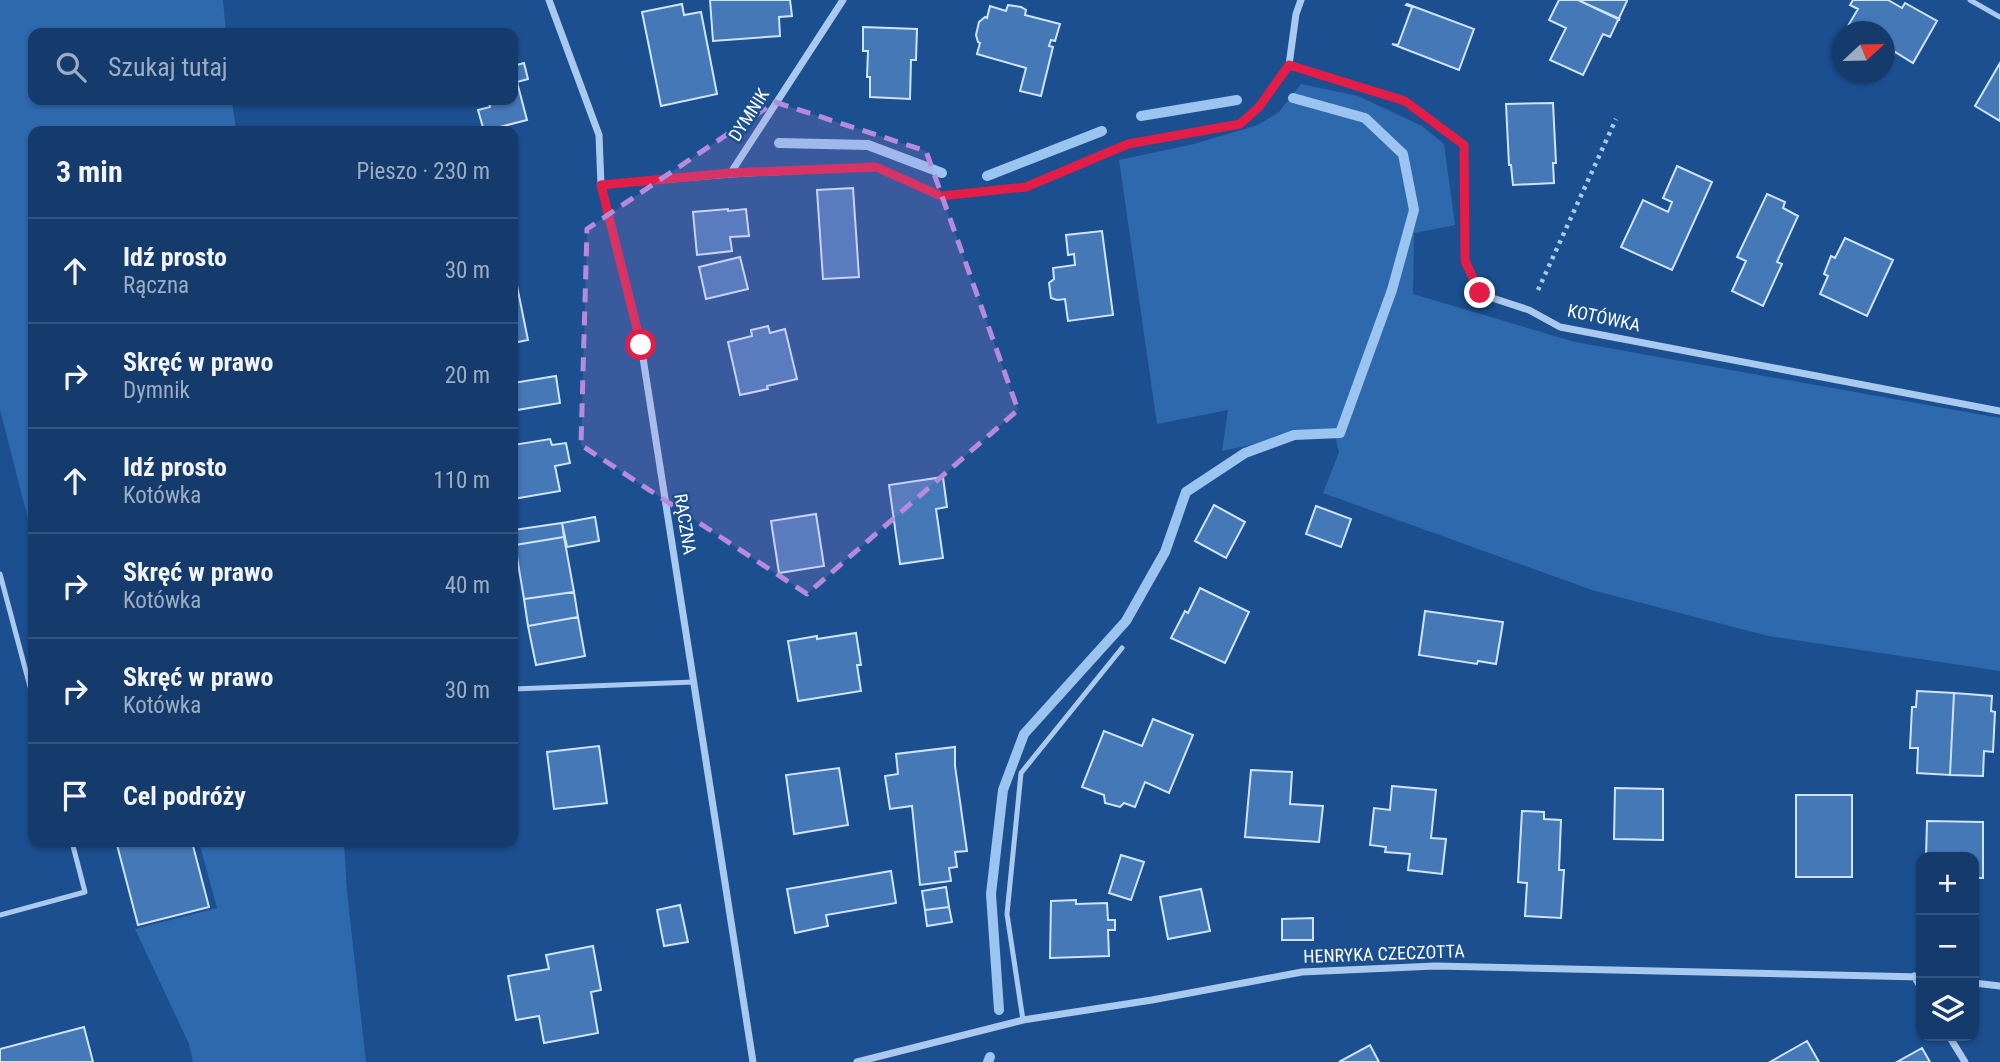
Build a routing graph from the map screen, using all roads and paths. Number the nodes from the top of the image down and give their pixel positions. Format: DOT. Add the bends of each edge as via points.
graph roads {
  1 [pos="549,0"];
  2 [pos="843,0"];
  3 [pos="1301,0"];
  4 [pos="1970,0"];
  5 [pos="2000,17"];
  6 [pos="1289,65"];
  7 [pos="1616,119"];
  8 [pos="730,173"];
  9 [pos="601,185"];
  10 [pos="1529,310"];
  11 [pos="2000,411"];
  12 [pos="0,574"];
  13 [pos="1122,648"];
  14 [pos="28,679"];
  15 [pos="694,682"];
  16 [pos="518,689"];
  17 [pos="73,847"];
  18 [pos="0,915"];
  19 [pos="1916,977"];
  20 [pos="1979,984"];
  21 [pos="2000,986"];
  22 [pos="1023,1020"];
  23 [pos="1952,1041"];
  24 [pos="753,1062"];
  25 [pos="856,1062"];
  26 [pos="1965,1062"];
  1 -- 9 [label="street, RĄCZNA" via="599,135"];
  2 -- 8 [label="street, DYMNIK"];
  3 -- 6 [label="street"];
  4 -- 5 [label="lane"];
  6 -- 8 [label="street" via="1259,107 1240,124 1128,144 1026,187 941,196 876,167"];
  6 -- 10 [label="street, KOTÓWKA" via="1405,101 1464,145 1465,261 1480,293"];
  7 -- 10 [label="path"];
  8 -- 9 [label="street"];
  9 -- 15 [label="street, RĄCZNA" via="641,345"];
  10 -- 11 [label="street, KOTÓWKA" via="1560,327"];
  12 -- 14 [label="lane"];
  13 -- 22 [label="lane" via="1021,772 1007,914"];
  15 -- 16 [label="lane"];
  15 -- 24 [label="street, RĄCZNA"];
  17 -- 18 [label="lane" via="85,892"];
  19 -- 22 [label="street, HENRYKA CZECZOTTA" via="1435,966 1301,972"];
  20 -- 21 [label="street"];
  22 -- 25 [label="street, HENRYKA CZECZOTTA"];
  23 -- 26 [label="street"];
}
